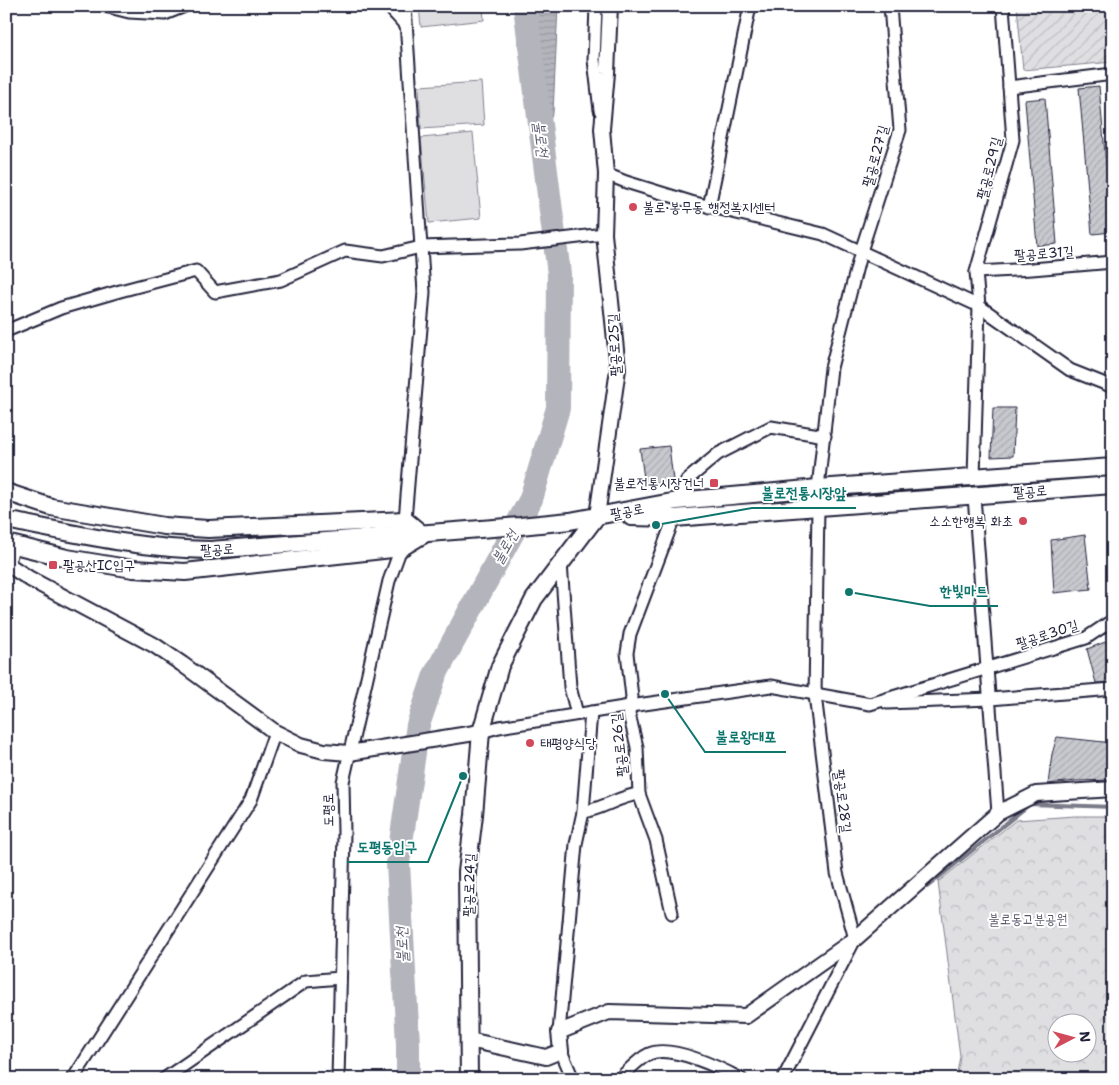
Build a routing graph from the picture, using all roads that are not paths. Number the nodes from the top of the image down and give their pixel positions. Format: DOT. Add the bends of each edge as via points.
graph roads {
  1 [pos="105,6"];
  2 [pos="185,6"];
  3 [pos="388,6"];
  4 [pos="405,6"];
  5 [pos="596,6"];
  6 [pos="610,6"];
  7 [pos="750,6"];
  8 [pos="890,6"];
  9 [pos="1003,6"];
  10 [pos="406,26"];
  11 [pos="1113,74"];
  12 [pos="1009,87"];
  13 [pos="602,129"];
  14 [pos="606,174"];
  15 [pos="709,206"];
  16 [pos="597,235"];
  17 [pos="421,247"];
  18 [pos="862,251"];
  19 [pos="1113,262"];
  20 [pos="976,272"];
  21 [pos="979,306"];
  22 [pos="6,331"];
  23 [pos="1113,388"];
  24 [pos="825,436"];
  25 [pos="1113,467"];
  26 [pos="974,477"];
  27 [pos="1113,485"];
  28 [pos="818,488"];
  29 [pos="6,492"];
  30 [pos="974,496"];
  31 [pos="677,501"];
  32 [pos="818,507"];
  33 [pos="597,516"];
  34 [pos="674,518"];
  35 [pos="405,520"];
  36 [pos="16,522"];
  37 [pos="423,534"];
  38 [pos="9,544"];
  39 [pos="401,548"];
  40 [pos="561,562"];
  41 [pos="7,564"];
  42 [pos="1113,620"];
  43 [pos="987,669"];
  44 [pos="1113,689"];
  45 [pos="815,695"];
  46 [pos="990,699"];
  47 [pos="870,704"];
  48 [pos="630,706"];
  49 [pos="591,712"];
  50 [pos="577,714"];
  51 [pos="274,732"];
  52 [pos="476,733"];
  53 [pos="350,753"];
  54 [pos="1113,789"];
  55 [pos="638,794"];
  56 [pos="583,812"];
  57 [pos="998,813"];
  58 [pos="672,913"];
  59 [pos="855,939"];
  60 [pos="340,978"];
  61 [pos="559,1032"];
  62 [pos="469,1040"];
  63 [pos="561,1051"];
  64 [pos="73,1079"];
  65 [pos="164,1079"];
  66 [pos="338,1079"];
  67 [pos="470,1079"];
  68 [pos="573,1079"];
  69 [pos="619,1079"];
  70 [pos="740,1079"];
  71 [pos="783,1079"];
  1 -- 2 [label="street" via="129,12 165,14"];
  3 -- 10 [label="street"];
  4 -- 10 [label="street"];
  5 -- 13 [label="street" via="594,60"];
  6 -- 13 [label="street, 팔공로25길"];
  7 -- 15 [label="street"];
  8 -- 18 [label="street, 팔공로27길" via="900,130"];
  9 -- 12 [label="street, 팔공로29길"];
  10 -- 17 [label="street"];
  11 -- 12 [label="street"];
  12 -- 20 [label="street, 팔공로29길" via="1013,140"];
  13 -- 14 [label="street, 팔공로25길"];
  14 -- 15 [label="street"];
  14 -- 16 [label="street, 팔공로25길"];
  15 -- 18 [label="street" via="823,234"];
  16 -- 17 [label="street" via="520,244"];
  16 -- 33 [label="street, 팔공로25길" via="618,369"];
  17 -- 22 [label="street" via="383,256 344,251 281,280 214,292 196,271 61,308"];
  17 -- 35 [label="street" via="424,292"];
  18 -- 21 [label="street"];
  18 -- 24 [label="street, 팔공로27길" via="831,368"];
  19 -- 20 [label="street, 팔공로31길"];
  20 -- 21 [label="street, 팔공로29길"];
  21 -- 23 [label="street" via="1070,370"];
  21 -- 26 [label="street, 팔공로29길"];
  24 -- 28 [label="street, 팔공로27길"];
  24 -- 31 [label="street" via="772,427 718,454 688,480"];
  25 -- 26 [label="main road, 팔공로"];
  26 -- 28 [label="main road, 팔공로"];
  27 -- 30 [label="main road, 팔공로"];
  28 -- 31 [label="main road, 팔공로"];
  29 -- 35 [label="main road" via="51,508 164,526 208,529"];
  30 -- 32 [label="main road, 팔공로"];
  30 -- 43 [label="street"];
  31 -- 33 [label="main road, 팔공로"];
  32 -- 34 [label="main road, 팔공로"];
  32 -- 45 [label="street, 팔공로28길"];
  33 -- 34 [label="main road, 팔공로"];
  33 -- 37 [label="main road, 팔공로"];
  33 -- 40 [label="main road, 팔공로24길"];
  34 -- 48 [label="street, 팔공로26길" via="628,643"];
  35 -- 37 [label="main road"];
  36 -- 37 [label="main road, 팔공로" via="175,550"];
  37 -- 39 [label="main road"];
  38 -- 39 [label="main road" via="133,569 186,572"];
  38 -- 41 [label="street"];
  39 -- 53 [label="street, 도평로" via="389,581"];
  40 -- 50 [label="street" via="570,687"];
  40 -- 52 [label="main road, 팔공로24길" via="534,599 500,666"];
  41 -- 51 [label="street" via="154,645"];
  42 -- 43 [label="street, 팔공로30길" via="1086,638"];
  43 -- 46 [label="street"];
  43 -- 47 [label="street, 팔공로30길"];
  44 -- 46 [label="street, 팔공로30길"];
  45 -- 47 [label="street, 팔공로30길"];
  45 -- 48 [label="street, 팔공로30길" via="771,686"];
  45 -- 59 [label="street, 팔공로28길" via="837,873"];
  46 -- 47 [label="street, 팔공로30길"];
  46 -- 57 [label="street"];
  48 -- 49 [label="street"];
  48 -- 55 [label="street, 팔공로26길" via="637,747"];
  49 -- 50 [label="street"];
  49 -- 56 [label="street"];
  50 -- 52 [label="street"];
  51 -- 53 [label="street" via="314,750"];
  51 -- 64 [label="street" via="250,800"];
  52 -- 53 [label="street"];
  52 -- 62 [label="main road, 팔공로24길" via="474,815 466,872"];
  53 -- 60 [label="street, 도평로" via="343,782"];
  54 -- 57 [label="street" via="1036,794"];
  55 -- 56 [label="street"];
  55 -- 58 [label="street, 팔공로26길" via="656,840"];
  56 -- 61 [label="street" via="576,844"];
  57 -- 59 [label="street"];
  59 -- 61 [label="street" via="746,1016 609,1012"];
  59 -- 71 [label="street"];
  60 -- 65 [label="street" via="306,981"];
  60 -- 66 [label="street, 도평로"];
  61 -- 63 [label="street"];
  62 -- 63 [label="street" via="546,1057"];
  62 -- 67 [label="main road, 팔공로24길"];
  63 -- 68 [label="street"];
  69 -- 70 [label="street" via="648,1054 660,1051 692,1058"];
}
